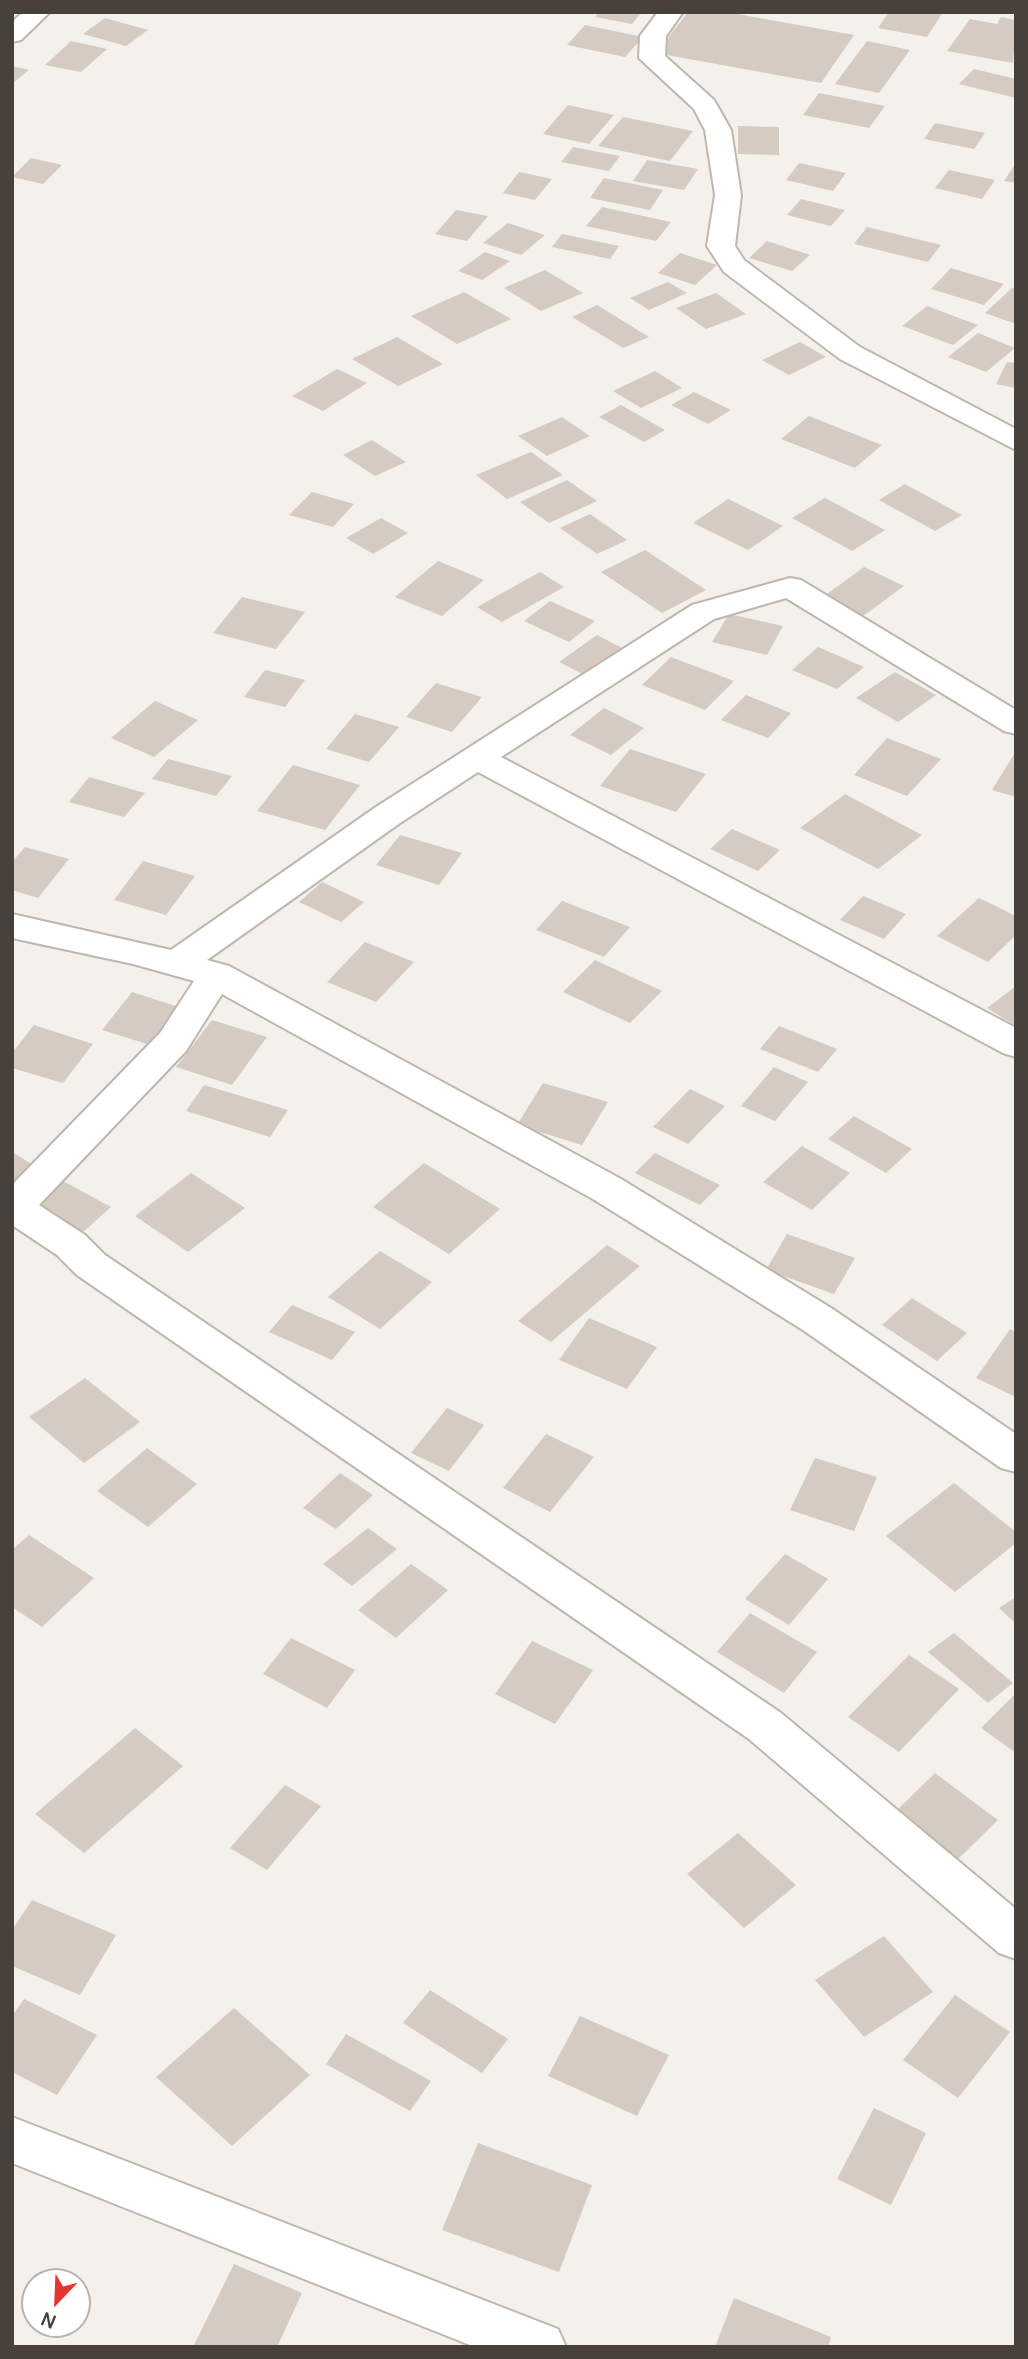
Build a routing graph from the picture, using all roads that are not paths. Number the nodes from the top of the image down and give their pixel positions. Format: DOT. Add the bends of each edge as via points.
graph roads {
  1 [pos="38,12"];
  2 [pos="671,12"];
  3 [pos="12,35"];
  4 [pos="1016,441"];
  5 [pos="1016,724"];
  6 [pos="479,759"];
  7 [pos="12,926"];
  8 [pos="197,969"];
  9 [pos="1016,1044"];
  10 [pos="1016,1456"];
  11 [pos="1016,1938"];
  12 [pos="12,2140"];
  13 [pos="540,2347"];
  1 -- 3 [label="street"];
  2 -- 4 [label="street" via="653,36 652,58 705,105 718,130 728,195 721,246 734,266 850,353"];
  5 -- 6 [label="street" via="790,587 703,612"];
  6 -- 8 [label="street" via="388,816"];
  6 -- 9 [label="street"];
  7 -- 8 [label="street"];
  8 -- 10 [label="street" via="607,1189 817,1319"];
  8 -- 11 [label="street" via="173,1042 14,1207 71,1245 91,1265 765,1726"];
  12 -- 13 [label="street"];
}
